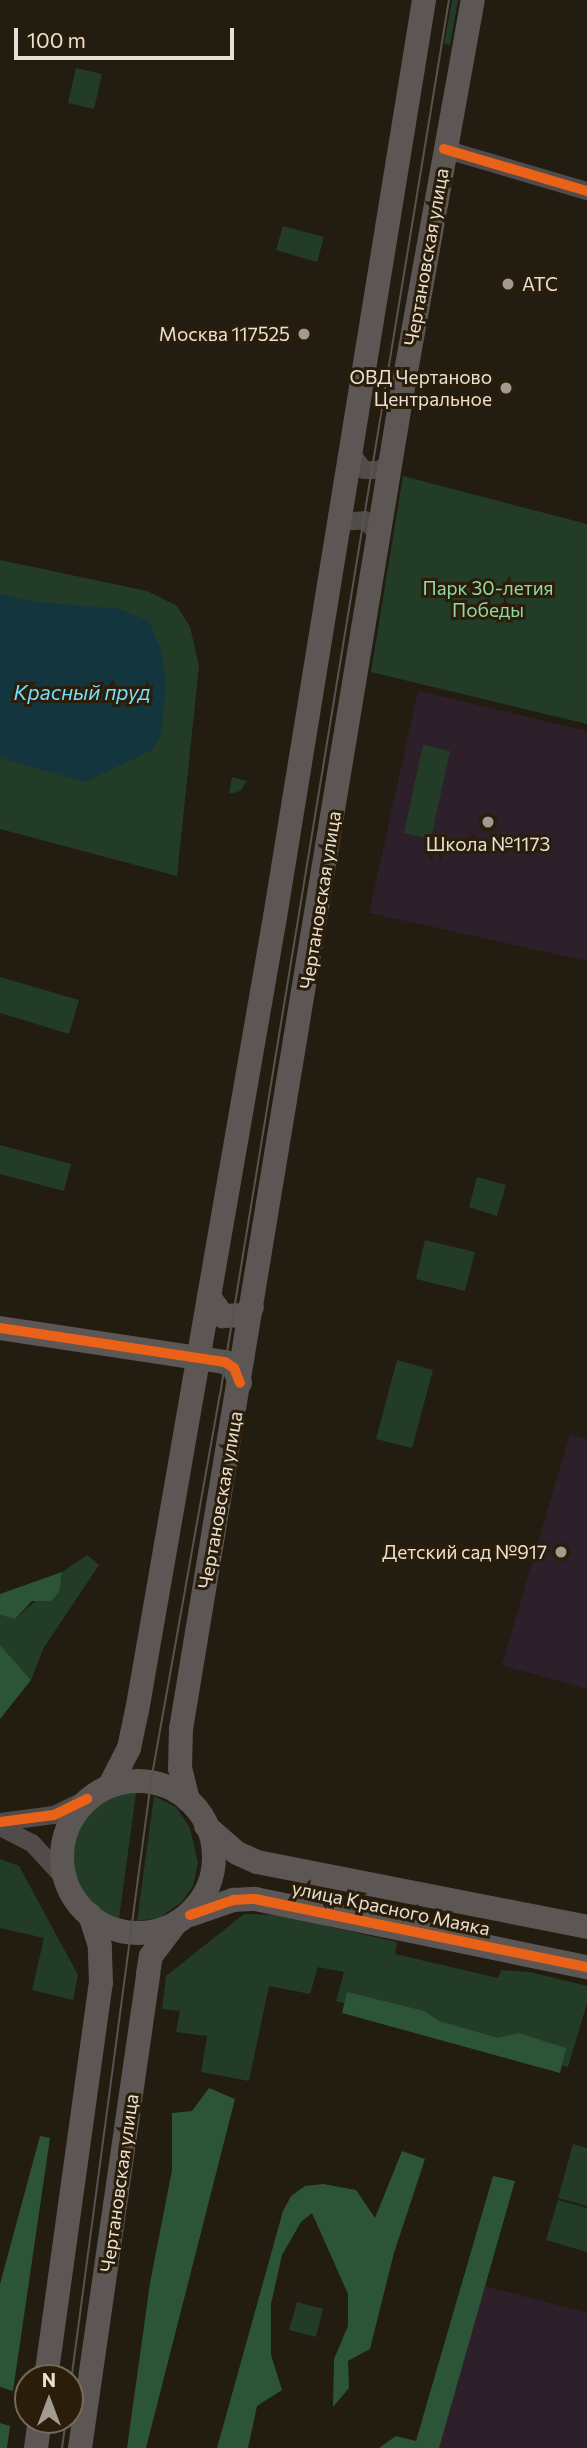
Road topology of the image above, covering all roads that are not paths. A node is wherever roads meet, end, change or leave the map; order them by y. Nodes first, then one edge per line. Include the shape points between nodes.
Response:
1 (424, 0) edge
2 (473, 0) edge
3 (444, 149) junction
4 (587, 191) edge
5 (351, 453) junction
6 (391, 461) junction
7 (339, 522) junction
8 (379, 535) junction
9 (209, 1297) junction
10 (252, 1307) junction
11 (0, 1328) edge
12 (198, 1358) junction
13 (240, 1383) junction
14 (110, 1786) junction
15 (87, 1799) junction
16 (188, 1800) junction
17 (0, 1824) edge
18 (206, 1826) junction
19 (65, 1879) junction
20 (90, 1915) junction
21 (182, 1921) junction
22 (587, 1927) edge
23 (587, 1967) edge
24 (48, 2364) edge
25 (80, 2448) edge

1 - 5 main road
2 - 3 main road, Чертановская улица
3 - 4 street
3 - 6 main road, Чертановская улица
5 - 6 street via 364,470 380,470
5 - 7 main road
6 - 8 main road, Чертановская улица
7 - 8 street via 365,520
7 - 9 main road
8 - 10 main road, Чертановская улица
9 - 10 main road via 223,1315 244,1315
9 - 12 main road
10 - 13 main road, Чертановская улица
11 - 12 main road
12 - 13 main road via 225,1362 234,1368
12 - 14 main road via 135,1722 129,1748
13 - 16 main road, Чертановская улица via 181,1729 180,1769
14 - 15 main road, Чертановская улица
14 - 16 main road, Чертановская улица via 151,1781
15 - 17 street via 54,1815
15 - 19 main road, Чертановская улица via 64,1836
16 - 18 main road, Чертановская улица
17 - 19 street via 32,1843
18 - 21 main road, Чертановская улица via 212,1844 210,1879
18 - 22 main road, улица Красного Маяка via 237,1853 257,1861
19 - 20 main road
20 - 21 main road via 130,1932 157,1932
20 - 24 main road via 100,1946 100,1983
21 - 23 main road, улица Красного Маяка via 233,1900 255,1899
21 - 25 main road, Чертановская улица via 151,1956

